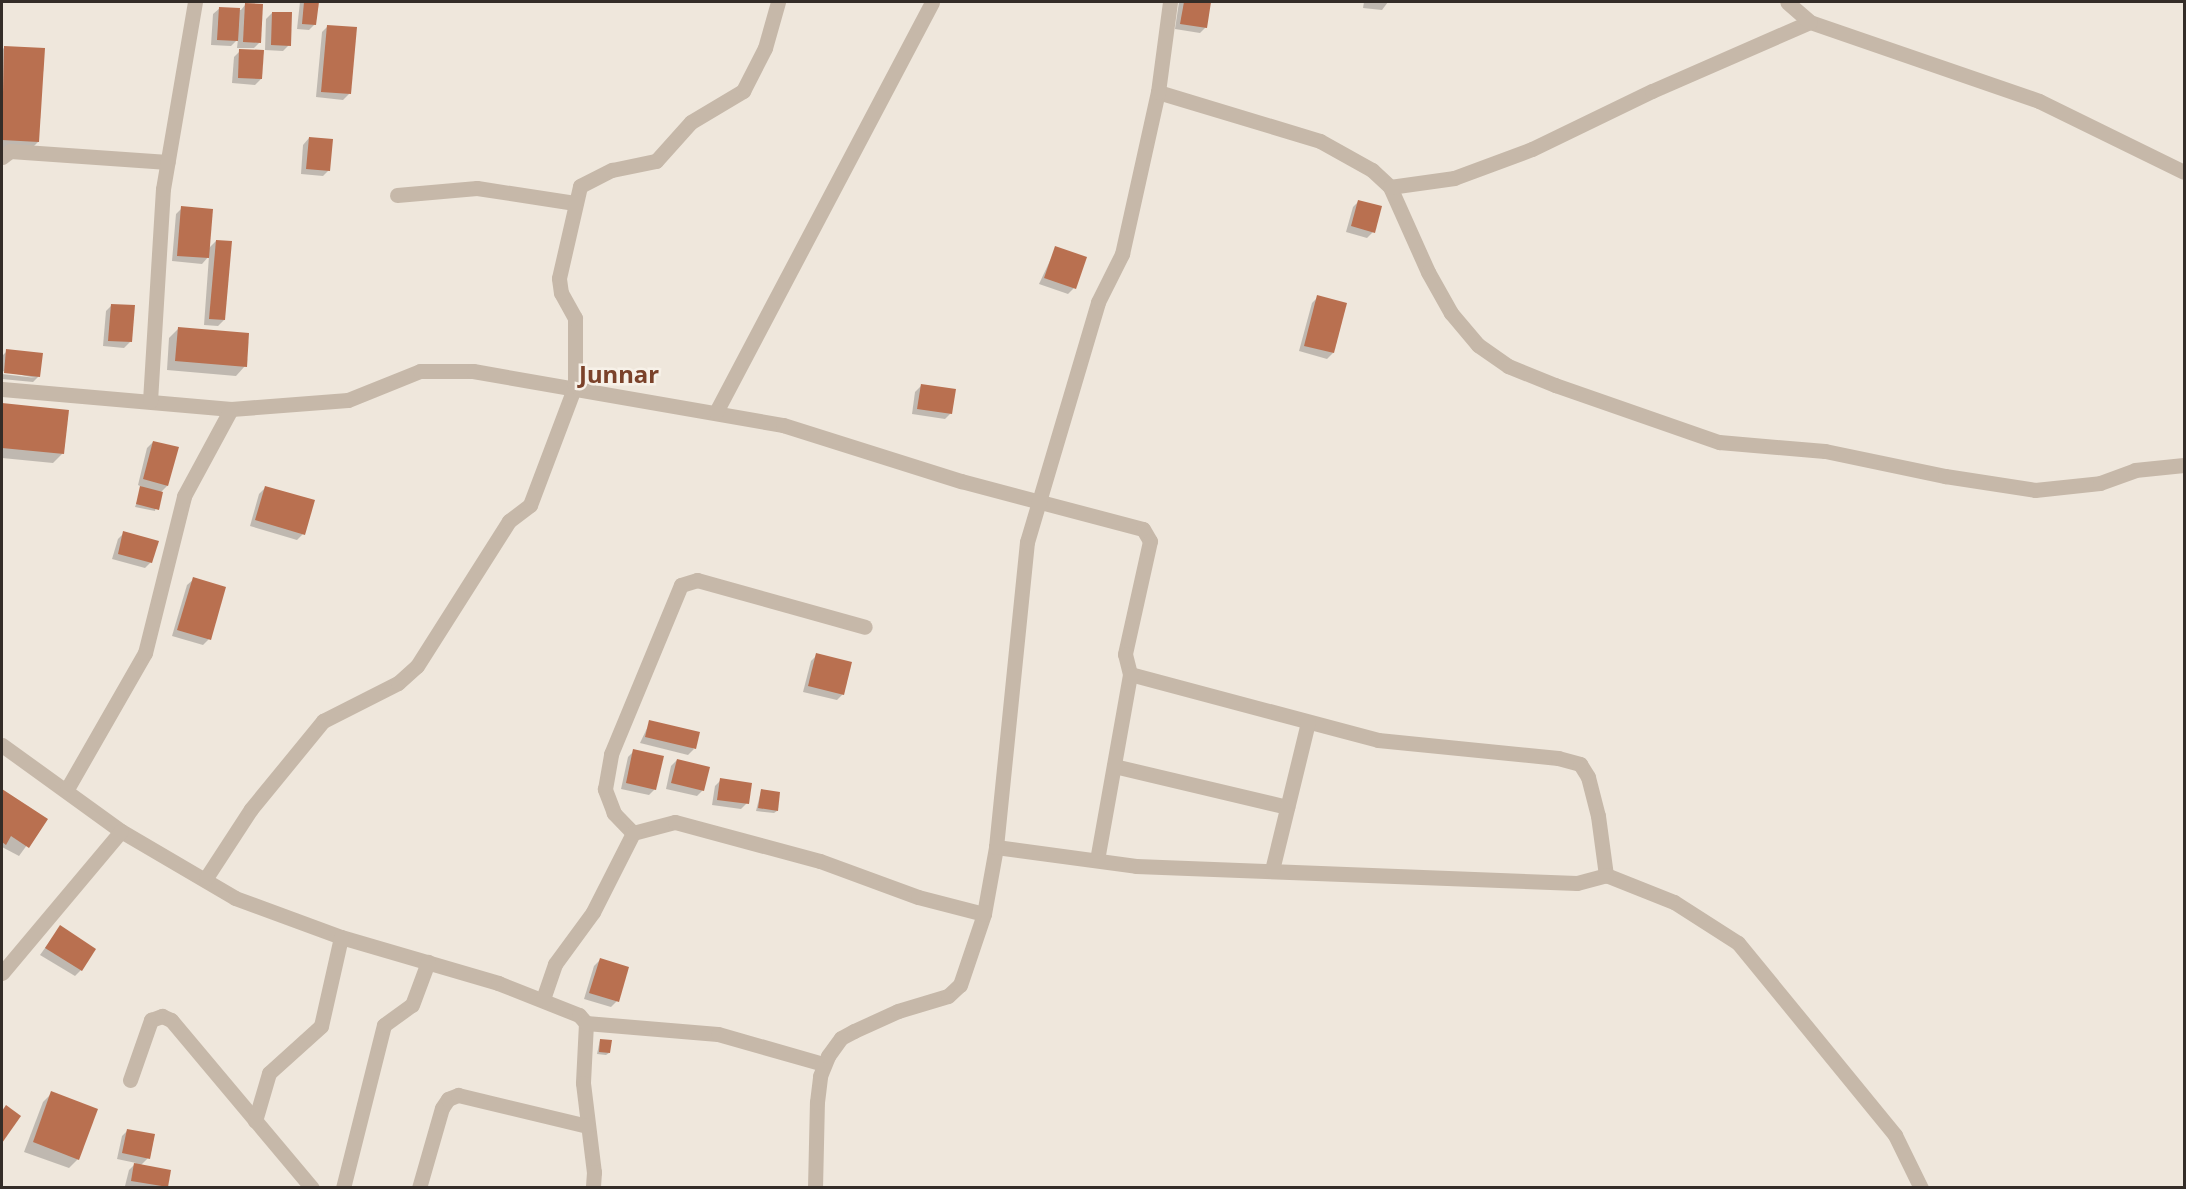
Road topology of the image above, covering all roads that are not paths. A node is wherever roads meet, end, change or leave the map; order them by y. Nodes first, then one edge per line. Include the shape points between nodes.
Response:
1 (195, 2) edge
2 (778, 2) edge
3 (932, 2) edge
4 (1170, 2) edge
5 (1787, 2) edge
6 (1810, 22) junction
7 (1158, 92) junction
8 (2, 157) edge
9 (168, 162) junction
10 (2184, 172) edge
11 (1390, 187) junction
12 (397, 195) dead end
13 (575, 203) junction
14 (575, 386) junction
15 (2, 389) edge
16 (150, 401) junction
17 (231, 409) junction
18 (716, 412) junction
19 (2184, 465) edge
20 (1040, 501) junction
21 (865, 627) dead end
22 (1130, 674) junction
23 (1308, 722) junction
24 (2, 745) edge
25 (1114, 766) junction
26 (67, 789) junction
27 (1287, 807) junction
28 (121, 831) junction
29 (633, 833) junction
30 (996, 847) junction
31 (1097, 860) junction
32 (1272, 870) junction
33 (1605, 875) junction
34 (206, 878) junction
35 (984, 914) junction
36 (341, 937) junction
37 (428, 962) junction
38 (2, 974) edge
39 (543, 999) junction
40 (586, 1023) junction
41 (824, 1064) junction
42 (130, 1080) dead end
43 (255, 1121) junction
44 (586, 1126) junction
45 (312, 1188) edge
46 (343, 1188) edge
47 (419, 1188) edge
48 (593, 1188) edge
49 (815, 1188) edge
50 (1921, 1188) edge

1 - 9 street
2 - 13 street via 761,57 743,91 691,122 656,161 591,178 580,186
3 - 18 street
4 - 7 street
5 - 6 street
6 - 10 street via 2038,101
6 - 11 street via 1532,149 1454,178
7 - 11 street via 1320,141 1372,170
7 - 20 street via 1122,254 1098,302
8 - 9 street via 10,151
9 - 16 street
11 - 19 street via 1451,314 1478,345 1508,366 1694,435 1719,442 1825,451 2035,490 2100,483 2135,470
12 - 13 street via 477,188
13 - 14 street via 559,278 561,293 575,318
14 - 17 street via 472,371 420,371 348,400
14 - 18 street
14 - 34 street via 536,495 509,521 417,666 398,683 323,721 251,809
15 - 16 street
16 - 17 street
17 - 26 street via 184,496 145,653
18 - 20 street via 783,425
20 - 22 street via 1143,529 1150,541 1125,654
20 - 30 street via 1027,542
21 - 29 street via 697,580 681,585 611,754 605,789 614,813
22 - 23 street
22 - 25 street
23 - 27 street
23 - 33 street via 1378,740 1558,758 1580,764 1588,777 1598,816
24 - 26 street
25 - 27 street
25 - 31 street
26 - 28 street
27 - 32 street
28 - 34 street
28 - 38 street
29 - 35 street via 675,822 820,861 918,897
29 - 39 street via 593,912 555,964
30 - 31 street
30 - 35 street
31 - 32 street via 1136,866
32 - 33 street via 1577,884
33 - 50 street via 1674,902 1738,942 1895,1135
34 - 36 street via 235,898
35 - 41 street via 960,985 948,996 898,1011 842,1038
36 - 37 street
36 - 43 street via 321,1026 269,1072
37 - 39 street
37 - 46 street via 412,1005 384,1025
39 - 40 street via 579,1015
40 - 41 street via 718,1034
40 - 44 street
41 - 49 street via 817,1102
42 - 43 street via 152,1020 162,1016 171,1020
43 - 45 street
44 - 47 street via 458,1095 448,1099 442,1108
44 - 48 street via 593,1155

